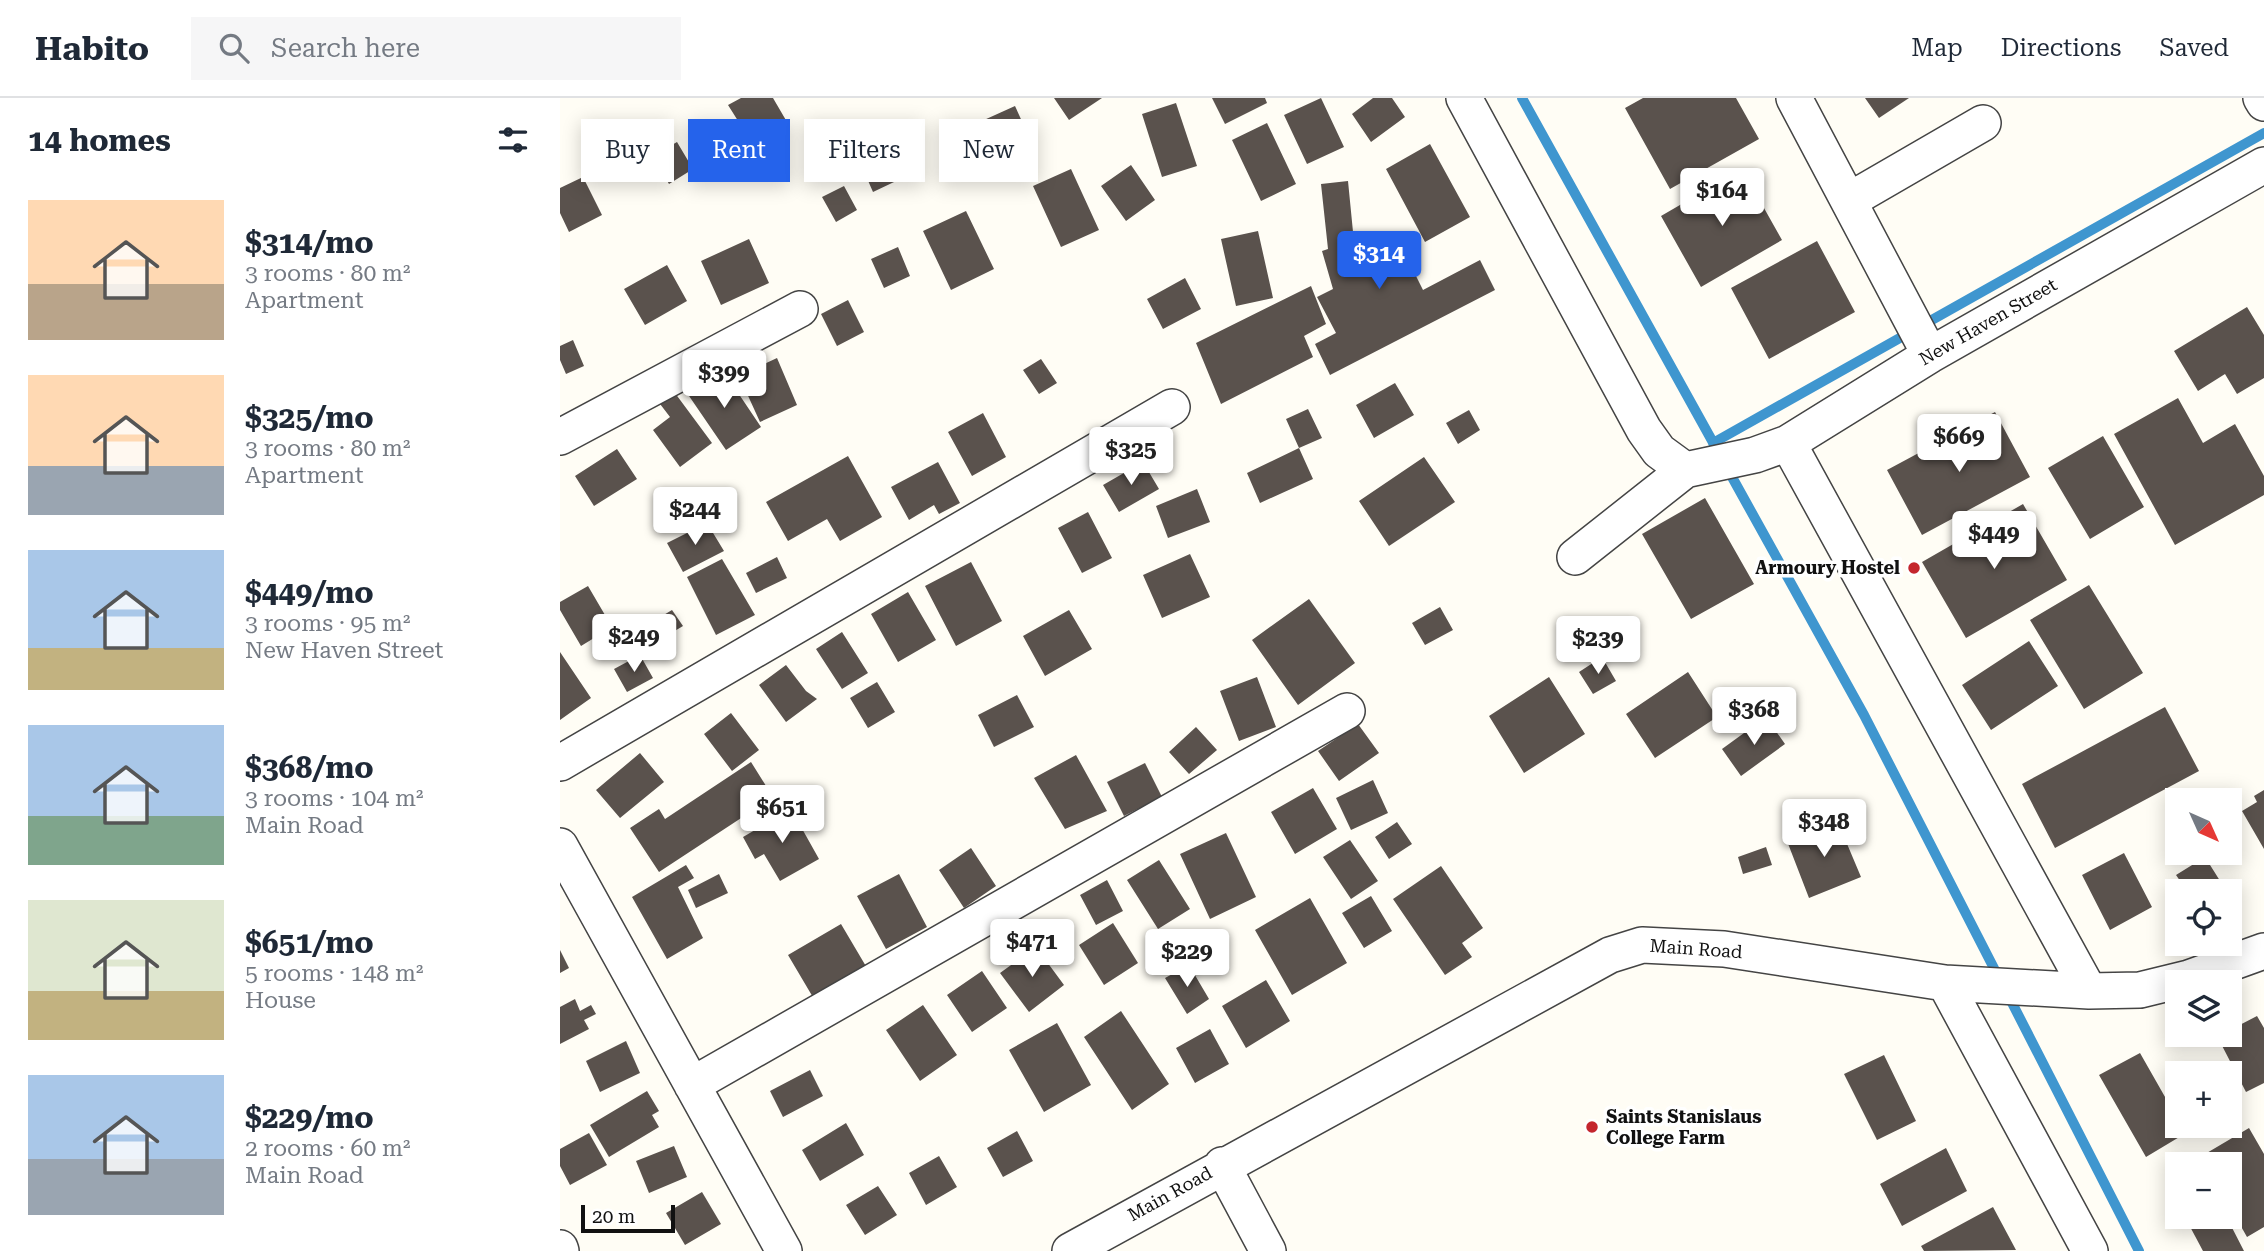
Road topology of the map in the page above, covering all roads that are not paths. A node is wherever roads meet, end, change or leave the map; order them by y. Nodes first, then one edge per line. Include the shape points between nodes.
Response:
1 (1464, 98) edge
2 (1794, 98) edge
3 (2261, 98) edge
4 (2264, 103) edge
5 (1983, 123) dead end
6 (2264, 165) edge
7 (1850, 200) junction
8 (800, 309) dead end
9 (1925, 346) junction
10 (1172, 407) dead end
11 (560, 437) edge
12 (1788, 443) junction
13 (1697, 469) junction
14 (1575, 557) dead end
15 (1347, 711) dead end
16 (560, 763) edge
17 (560, 846) edge
18 (2259, 964) edge
19 (1945, 984) junction
20 (2089, 991) junction
21 (692, 1085) junction
22 (1222, 1166) junction
23 (784, 1251) edge
24 (1070, 1251) edge
25 (1268, 1251) edge
26 (2090, 1251) edge

1 - 13 street via 1644,430 1659,451
2 - 7 street
3 - 4 street
5 - 7 street
6 - 9 street, New Haven Street
7 - 9 street
8 - 11 street
9 - 12 street, New Haven Street
10 - 16 street
12 - 13 street, New Haven Street
12 - 20 street
13 - 14 street
15 - 21 street
17 - 21 street
18 - 20 street, Main Road via 2140,990
19 - 20 street, Main Road
19 - 22 street, Main Road via 1724,949 1642,945 1610,955
19 - 26 street
21 - 23 street
22 - 24 street, Main Road
22 - 25 street

